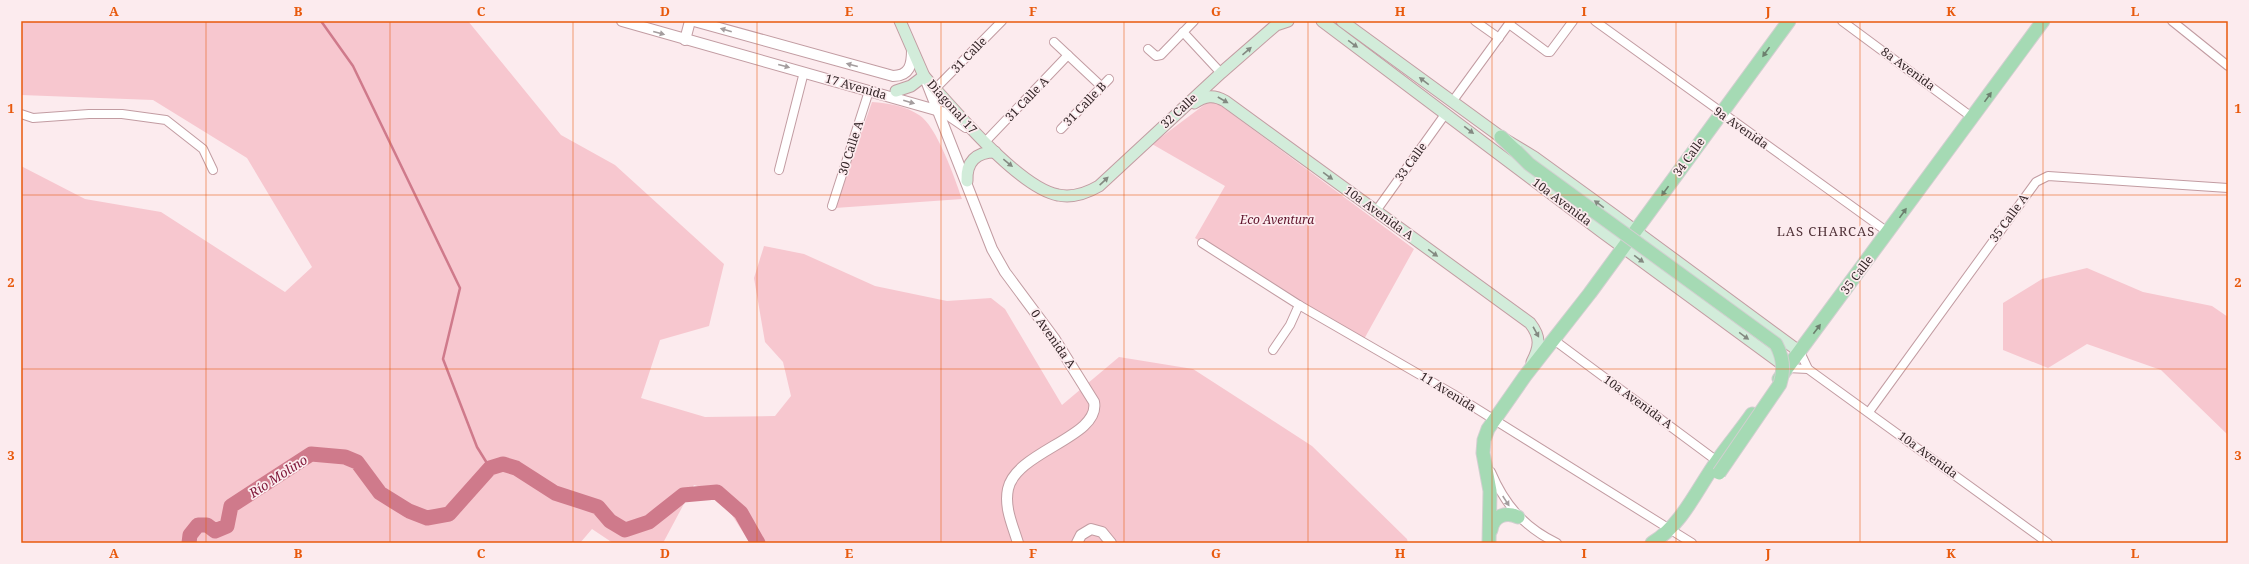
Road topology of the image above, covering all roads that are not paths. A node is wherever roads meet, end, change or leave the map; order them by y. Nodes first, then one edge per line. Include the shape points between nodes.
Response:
1 (622, 21) edge
2 (690, 21) edge
3 (694, 21) edge
4 (900, 21) edge
5 (1002, 21) edge
6 (1194, 21) edge
7 (1288, 21) edge
8 (1322, 21) edge
9 (1342, 21) edge
10 (1475, 21) edge
11 (1574, 21) edge
12 (1595, 21) edge
13 (1790, 21) edge
14 (1842, 21) edge
15 (2043, 21) edge
16 (2172, 21) edge
17 (1278, 23) edge
18 (1510, 23) edge
19 (1183, 32) junction
20 (1499, 38) junction
21 (685, 40) junction
22 (1054, 42) dead end
23 (1148, 49) dead end
24 (912, 50) junction
25 (1068, 55) junction
26 (2228, 66) edge
27 (804, 72) junction
28 (1221, 73) junction
29 (889, 75) junction
30 (924, 76) junction
31 (1110, 79) dead end
32 (1102, 87) junction
33 (935, 89) junction
34 (1415, 90) junction
35 (869, 91) junction
36 (896, 91) junction
37 (882, 95) junction
38 (1452, 102) junction
39 (936, 110) junction
40 (1446, 113) junction
41 (21, 114) edge
42 (1176, 114) junction
43 (1721, 114) junction
44 (1973, 118) junction
45 (1061, 129) dead end
46 (1500, 137) junction
47 (982, 140) junction
48 (995, 152) junction
49 (213, 170) dead end
50 (779, 170) dead end
51 (966, 181) junction
52 (2228, 188) edge
53 (1069, 196) joint
54 (832, 206) dead end
55 (1376, 211) junction
56 (1614, 215) junction
57 (1636, 231) junction
58 (1602, 232) junction
59 (1888, 233) junction
60 (1202, 243) dead end
61 (1623, 248) junction
62 (1590, 294) junction
63 (1299, 305) junction
64 (1558, 343) junction
65 (1273, 350) dead end
66 (1800, 352) junction
67 (1787, 368) junction
68 (1808, 369) junction
69 (1525, 376) junction
70 (1506, 402) junction
71 (1869, 412) junction
72 (1494, 420) junction
73 (1483, 453) junction
74 (1718, 467) junction
75 (1518, 517) junction
76 (1670, 530) junction
77 (1489, 538) edge
78 (1018, 543) edge
79 (1077, 543) edge
80 (1111, 543) edge
81 (1557, 543) edge
82 (1652, 543) edge
83 (1692, 543) edge
84 (2048, 543) edge

1 -> 21 street, 17 Avenida
2 - 21 street
29 -> 3 street, 17 Avenida
4 - 24 main road, Diagonal 17
5 - 33 street, 31 Calle
6 - 19 street
7 - 17 main road, 32 Calle
8 -> 34 main road, 10a Avenida
38 -> 9 main road, 10a Avenida
10 - 20 street
11 - 18 street via 1550,52
12 - 43 street, 9a Avenida
13 -> 43 main road, 34 Calle
14 - 44 street, 8a Avenida
44 -> 15 main road, 35 Calle
16 - 26 street
28 -> 17 main road, 32 Calle
18 - 20 street
19 - 23 street via 1161,55 1156,56
19 - 28 street
20 - 38 street
21 -> 27 street, 17 Avenida
22 - 25 street
24 - 29 street, 17 Avenida via 909,70 904,74
24 - 30 main road, Diagonal 17
25 - 32 street
25 - 47 street, 31 Calle A
27 - 35 street, 17 Avenida
27 - 50 street
28 - 42 main road, 32 Calle
29 - 36 street via 897,81
30 - 33 main road, Diagonal 17
30 - 36 main road via 911,86
30 - 39 street, Diagonal 17
31 - 32 street, 31 Calle B
32 - 45 street, 31 Calle B
33 - 47 main road, Diagonal 17
34 - 38 main road via 1446,104
34 - 40 main road, 10a Avenida
35 - 37 street, 17 Avenida
35 - 54 street, 30 Calle A
36 - 37 street
37 -> 39 street, 17 Avenida
38 - 46 main road, 10a Avenida
39 - 47 street, 17 Avenida via 947,114
39 - 51 street, 0 Avenida A
40 - 55 street, 33 Calle
40 -> 58 main road, 10a Avenida
41 - 49 street via 33,118 122,114 166,120 203,149
53 -> 42 main road, 32 Calle via 1099,186
42 -> 55 main road, 10a Avenida A via 1206,96 1219,97
43 -> 57 main road, 34 Calle
43 - 59 street, 9a Avenida
59 -> 44 main road, 35 Calle
56 -> 46 main road, 10a Avenida via 1534,157
46 - 74 main road, bridge via 1530,164 1776,344 1783,364 1780,384
47 - 48 main road, 17 Avenida
48 - 51 main road via 980,154 971,160
48 -> 53 main road, 17 Avenida via 1040,188 1059,196
51 - 78 street, 0 Avenida A via 998,261 1054,338 1092,397 1095,406 1093,416 1083,426 1027,463 1014,475 1008,488 1007,503
52 - 71 street, 35 Calle A via 2041,177
55 -> 69 main road, 10a Avenida A via 1530,323 1539,337 1539,346
56 - 57 main road, 10a Avenida
56 - 58 main road via 1619,224 1617,230 1613,233
57 - 61 main road, 34 Calle
57 - 66 main road, 10a Avenida
58 - 61 main road, 10a Avenida
66 -> 59 main road, 35 Calle
60 - 63 street, 11 Avenida
61 - 62 main road, 34 Calle
61 -> 67 main road, 10a Avenida
62 - 64 main road, 34 Calle
62 - 69 main road, 34 Calle
63 - 65 street via 1290,325
63 - 72 street, 11 Avenida
64 - 70 main road, 34 Calle via 1529,380
64 - 74 street, 10a Avenida A
66 - 67 main road, 35 Calle
66 - 68 street, 10a Avenida
67 - 68 street
67 - 74 main road, 35 Calle
68 - 71 street, 10a Avenida
69 - 70 main road, 34 Calle
70 - 72 main road, 34 Calle
71 - 84 street, 10a Avenida
72 - 73 main road, 34 Calle via 1484,440
72 - 76 street, 11 Avenida
73 -> 75 street via 1497,486
73 - 77 main road via 1490,491
74 - 76 main road
75 - 77 main road via 1506,514 1500,516 1495,520
75 - 81 street via 1532,529
76 - 82 main road
76 - 83 street, 11 Avenida
79 - 80 street via 1081,535 1091,529 1102,532

